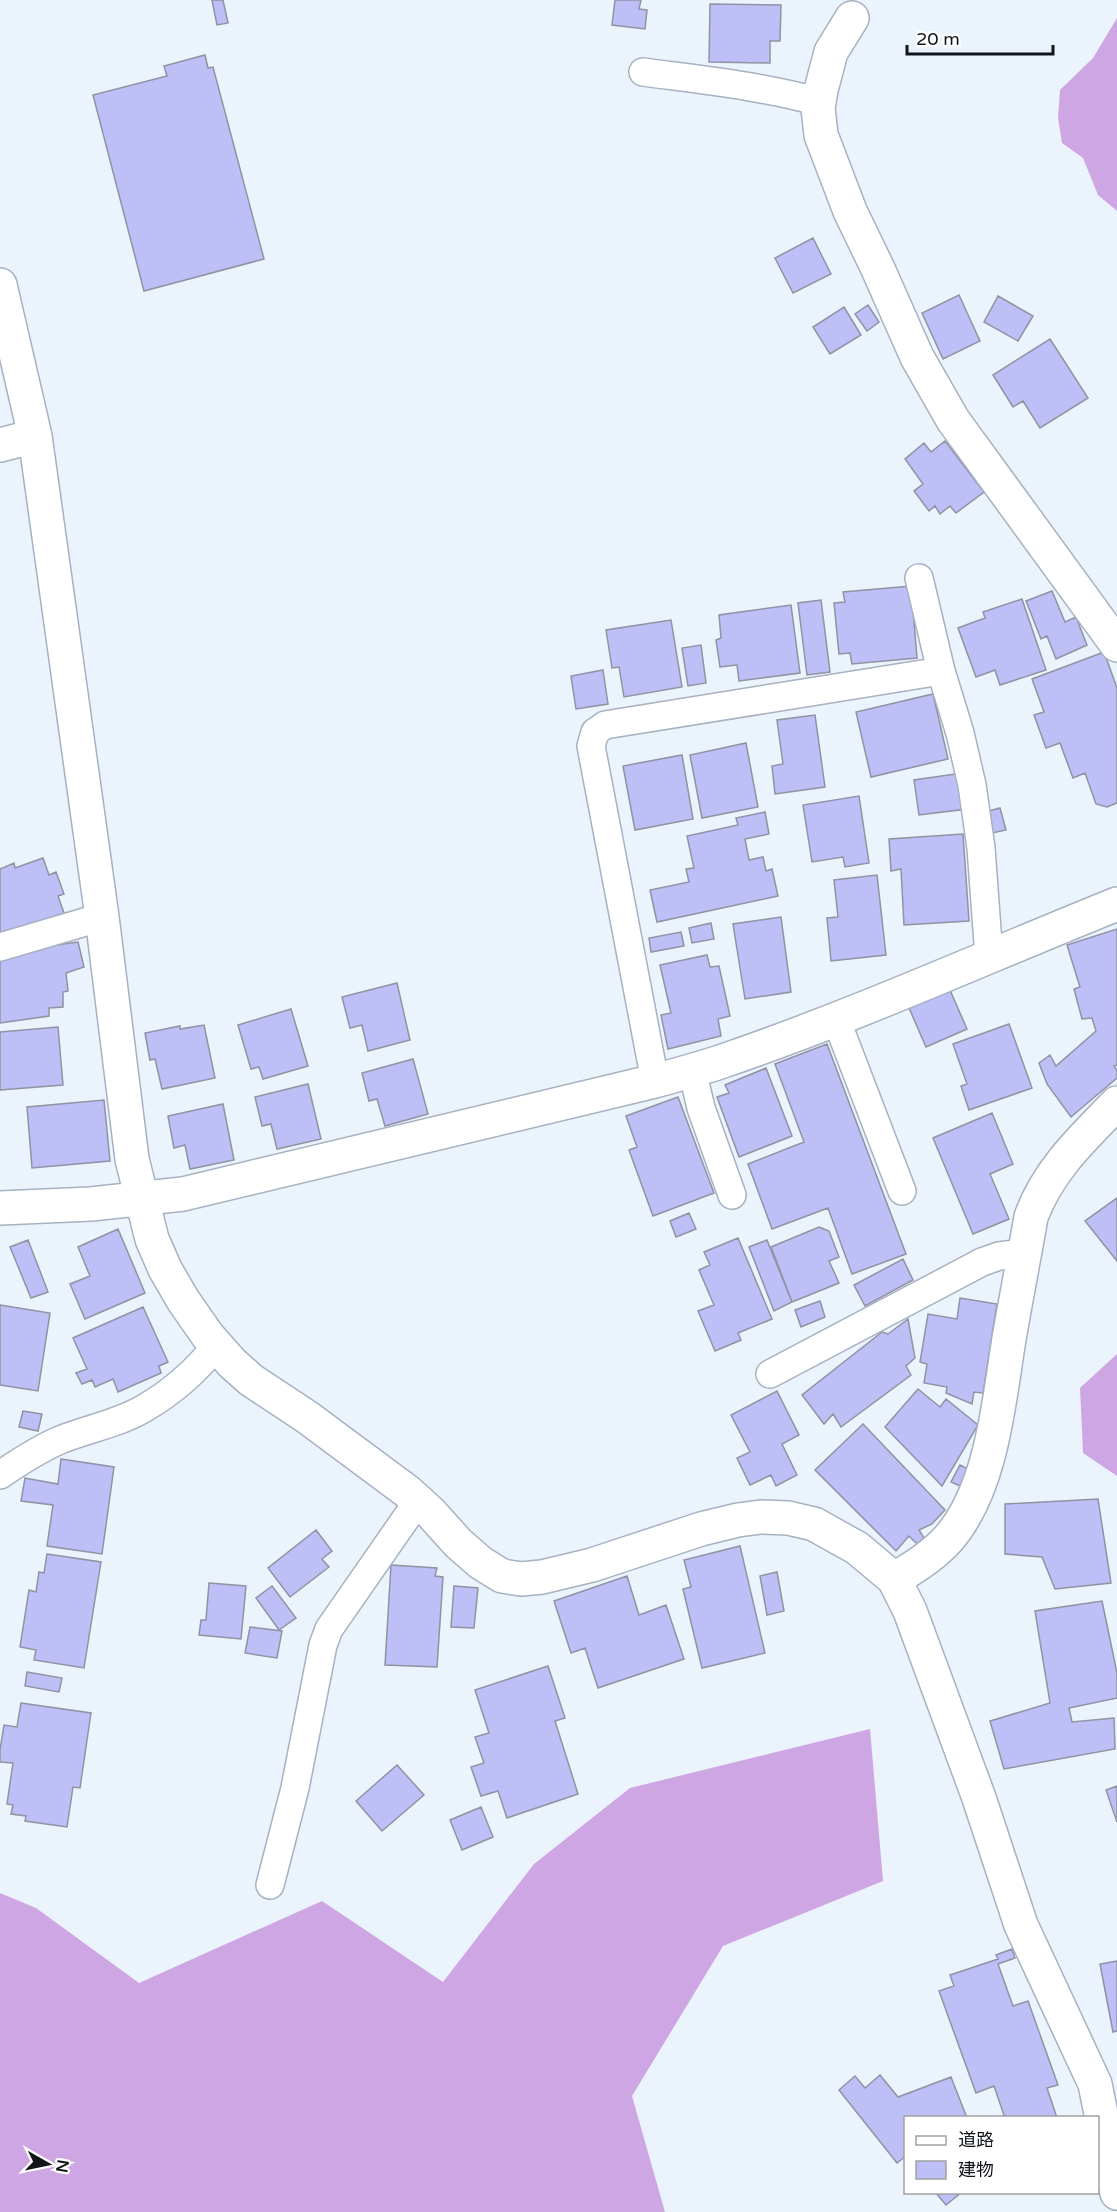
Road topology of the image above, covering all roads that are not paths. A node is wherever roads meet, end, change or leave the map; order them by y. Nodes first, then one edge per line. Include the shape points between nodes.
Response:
1 (852, 18) dead end
2 (643, 72) dead end
3 (819, 102) junction
4 (0, 285) edge
5 (34, 436) junction
6 (0, 445) edge
7 (919, 578) dead end
8 (1117, 645) edge
9 (941, 671) junction
10 (1117, 904) edge
11 (102, 917) junction
12 (0, 947) edge
13 (989, 957) junction
14 (836, 1019) junction
15 (692, 1070) junction
16 (655, 1081) junction
17 (1117, 1103) edge
18 (902, 1191) dead end
19 (732, 1195) dead end
20 (141, 1198) junction
21 (0, 1208) edge
22 (1024, 1253) junction
23 (216, 1346) junction
24 (770, 1374) dead end
25 (0, 1475) edge
26 (418, 1501) junction
27 (894, 1579) junction
28 (270, 1885) dead end
29 (1117, 2193) edge

1 - 3 street via 831,52
2 - 3 lane via 788,93
3 - 8 street via 821,135 831,165 916,357 953,420
4 - 5 street
5 - 6 street
5 - 11 street
7 - 9 lane
9 - 13 lane via 972,785
9 - 16 lane via 605,725 595,732 591,746
10 - 13 street
11 - 12 lane
11 - 20 street via 132,1159
13 - 14 street
14 - 15 street
14 - 18 lane
15 - 16 street
15 - 19 lane via 701,1108
16 - 20 street via 183,1194
17 - 22 street via 1077,1142 1050,1177 1031,1217
20 - 21 street
20 - 23 street via 165,1269
22 - 24 lane via 982,1263
22 - 27 street via 994,1431 979,1481 949,1538 923,1563
23 - 25 lane via 199,1367 142,1409 61,1440
23 - 26 street via 251,1380
26 - 27 street via 458,1543 502,1576 521,1579 552,1575 702,1529 761,1517 814,1524 857,1548
26 - 28 lane via 329,1629
27 - 29 street via 910,1611 979,1798 1021,1925 1095,2084

